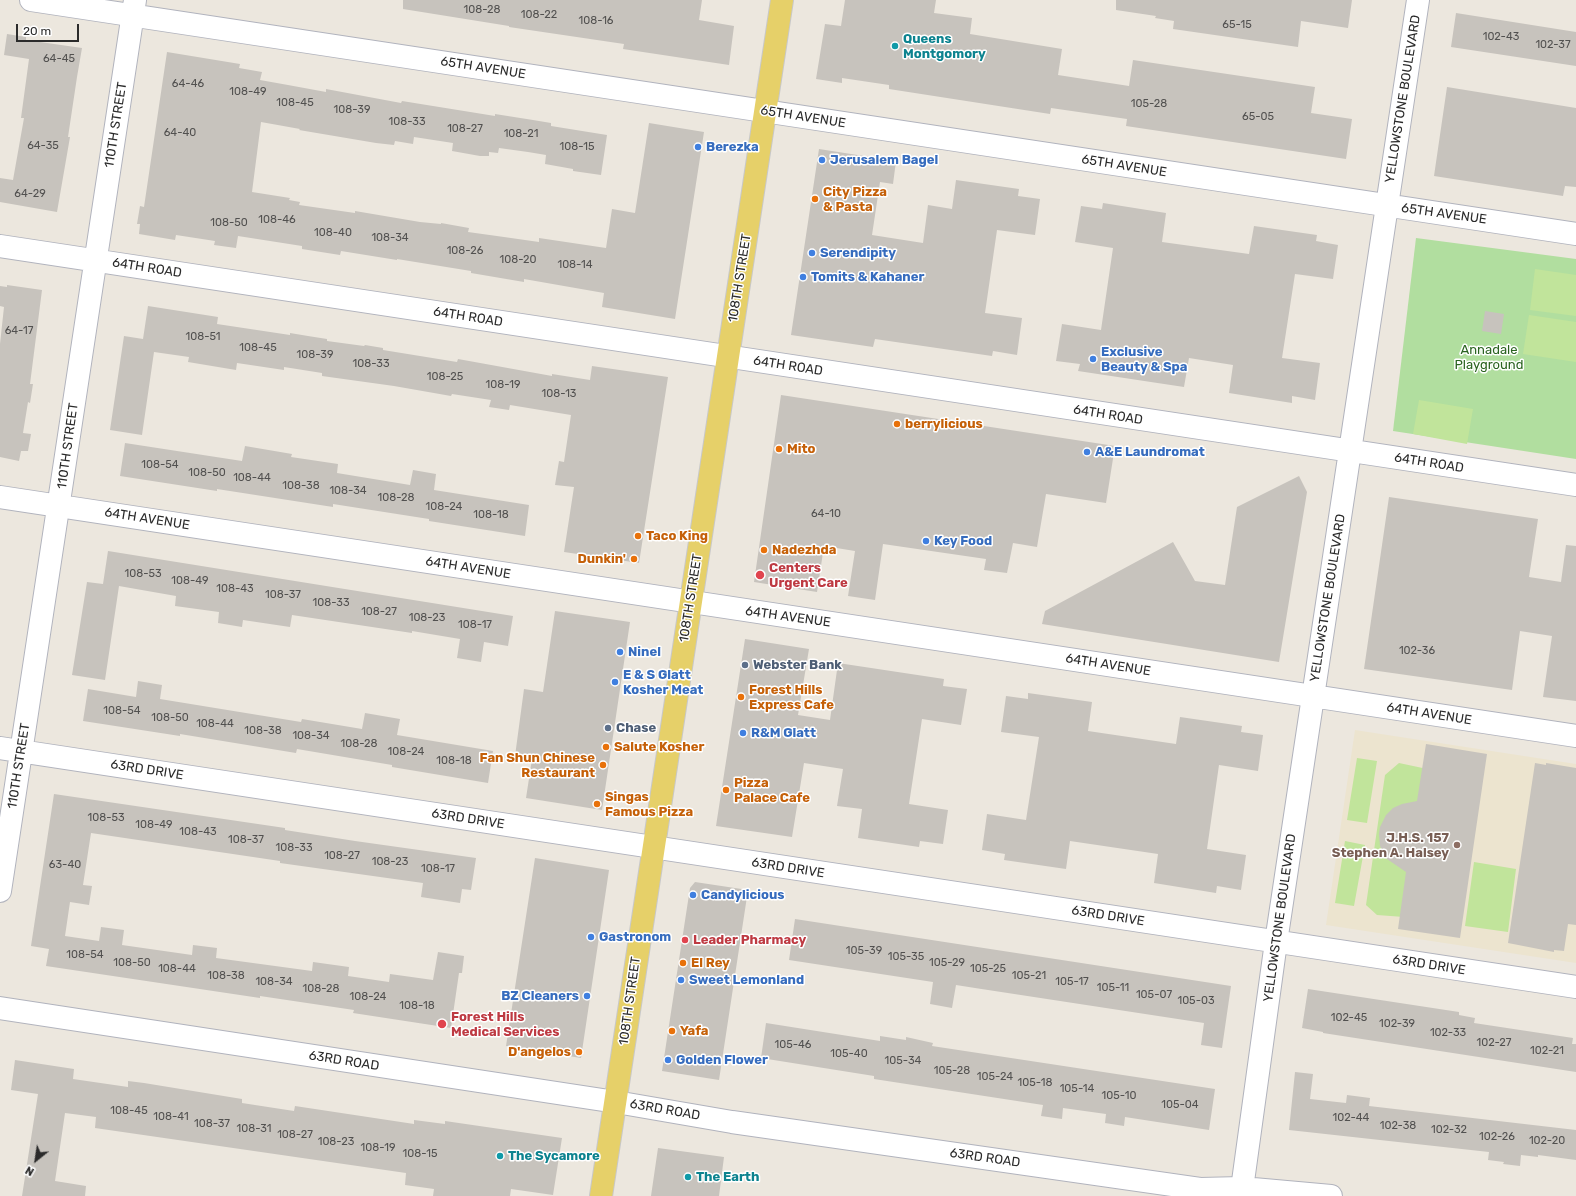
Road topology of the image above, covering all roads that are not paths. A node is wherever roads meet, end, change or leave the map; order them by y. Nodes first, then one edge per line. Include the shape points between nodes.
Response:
1 (31, 0) edge
2 (782, 0) edge
3 (1418, 0) edge
4 (134, 8) edge
5 (765, 111) junction
6 (1387, 206) junction
7 (1576, 234) edge
8 (0, 246) edge
9 (95, 260) junction
10 (728, 357) junction
11 (1350, 451) junction
12 (1576, 485) edge
13 (0, 497) edge
14 (59, 506) junction
15 (691, 602) junction
16 (1313, 696) junction
17 (1576, 736) edge
18 (0, 748) edge
19 (21, 751) junction
20 (653, 847) junction
21 (0, 891) edge
22 (1276, 942) junction
23 (1576, 987) edge
24 (0, 1008) edge
25 (616, 1102) junction
26 (1241, 1192) edge
27 (601, 1196) edge
28 (1331, 1196) edge

1 - 4 street, 65TH AVENUE
2 - 5 main road, 108TH STREET
3 - 6 street, YELLOWSTONE BOULEVARD
4 - 5 street, 65TH AVENUE
4 - 9 street, 110TH STREET
5 - 6 street, 65TH AVENUE
5 - 10 main road, 108TH STREET
6 - 7 street, 65TH AVENUE
6 - 11 street, YELLOWSTONE BOULEVARD
8 - 9 street, 64TH ROAD
9 - 10 street, 64TH ROAD
9 - 14 street, 110TH STREET
10 - 11 street, 64TH ROAD
10 - 15 main road, 108TH STREET
11 - 12 street, 64TH ROAD
11 - 16 street, YELLOWSTONE BOULEVARD
13 - 14 street, 64TH AVENUE
14 - 15 street, 64TH AVENUE
14 - 19 street, 110TH STREET
15 - 16 street, 64TH AVENUE
15 - 20 main road, 108TH STREET
16 - 17 street, 64TH AVENUE
16 - 22 street, YELLOWSTONE BOULEVARD
18 - 19 street, 63RD DRIVE
19 - 20 street, 63RD DRIVE
19 - 21 street, 110TH STREET
20 - 22 street, 63RD DRIVE
20 - 25 main road, 108TH STREET
22 - 23 street, 63RD DRIVE
22 - 26 street, YELLOWSTONE BOULEVARD
24 - 25 street, 63RD ROAD
25 - 26 street, 63RD ROAD via 732,1122 1200,1189
25 - 27 main road, 108TH STREET
26 - 28 street, 63RD ROAD

